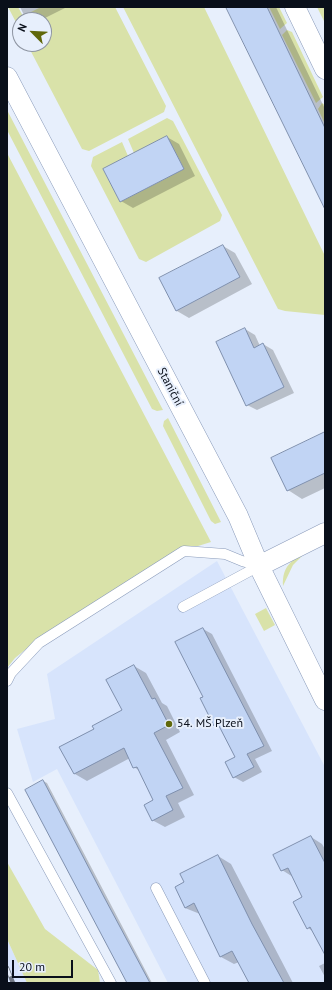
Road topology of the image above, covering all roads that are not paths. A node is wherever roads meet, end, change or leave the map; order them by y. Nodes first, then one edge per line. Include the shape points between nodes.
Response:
1 (295, 7) edge
2 (325, 69) edge
3 (7, 77) edge
4 (325, 533) edge
5 (259, 566) junction
6 (183, 607) dead end
7 (7, 681) edge
8 (325, 700) edge
9 (7, 792) edge
10 (156, 888) dead end
11 (111, 983) edge
12 (205, 983) edge

1 - 2 street
3 - 5 street, Staniční via 238,516
4 - 5 street
5 - 6 lane
5 - 7 lane via 225,554 184,551 39,643 11,673
5 - 8 street, Staniční
9 - 11 lane
10 - 12 lane

